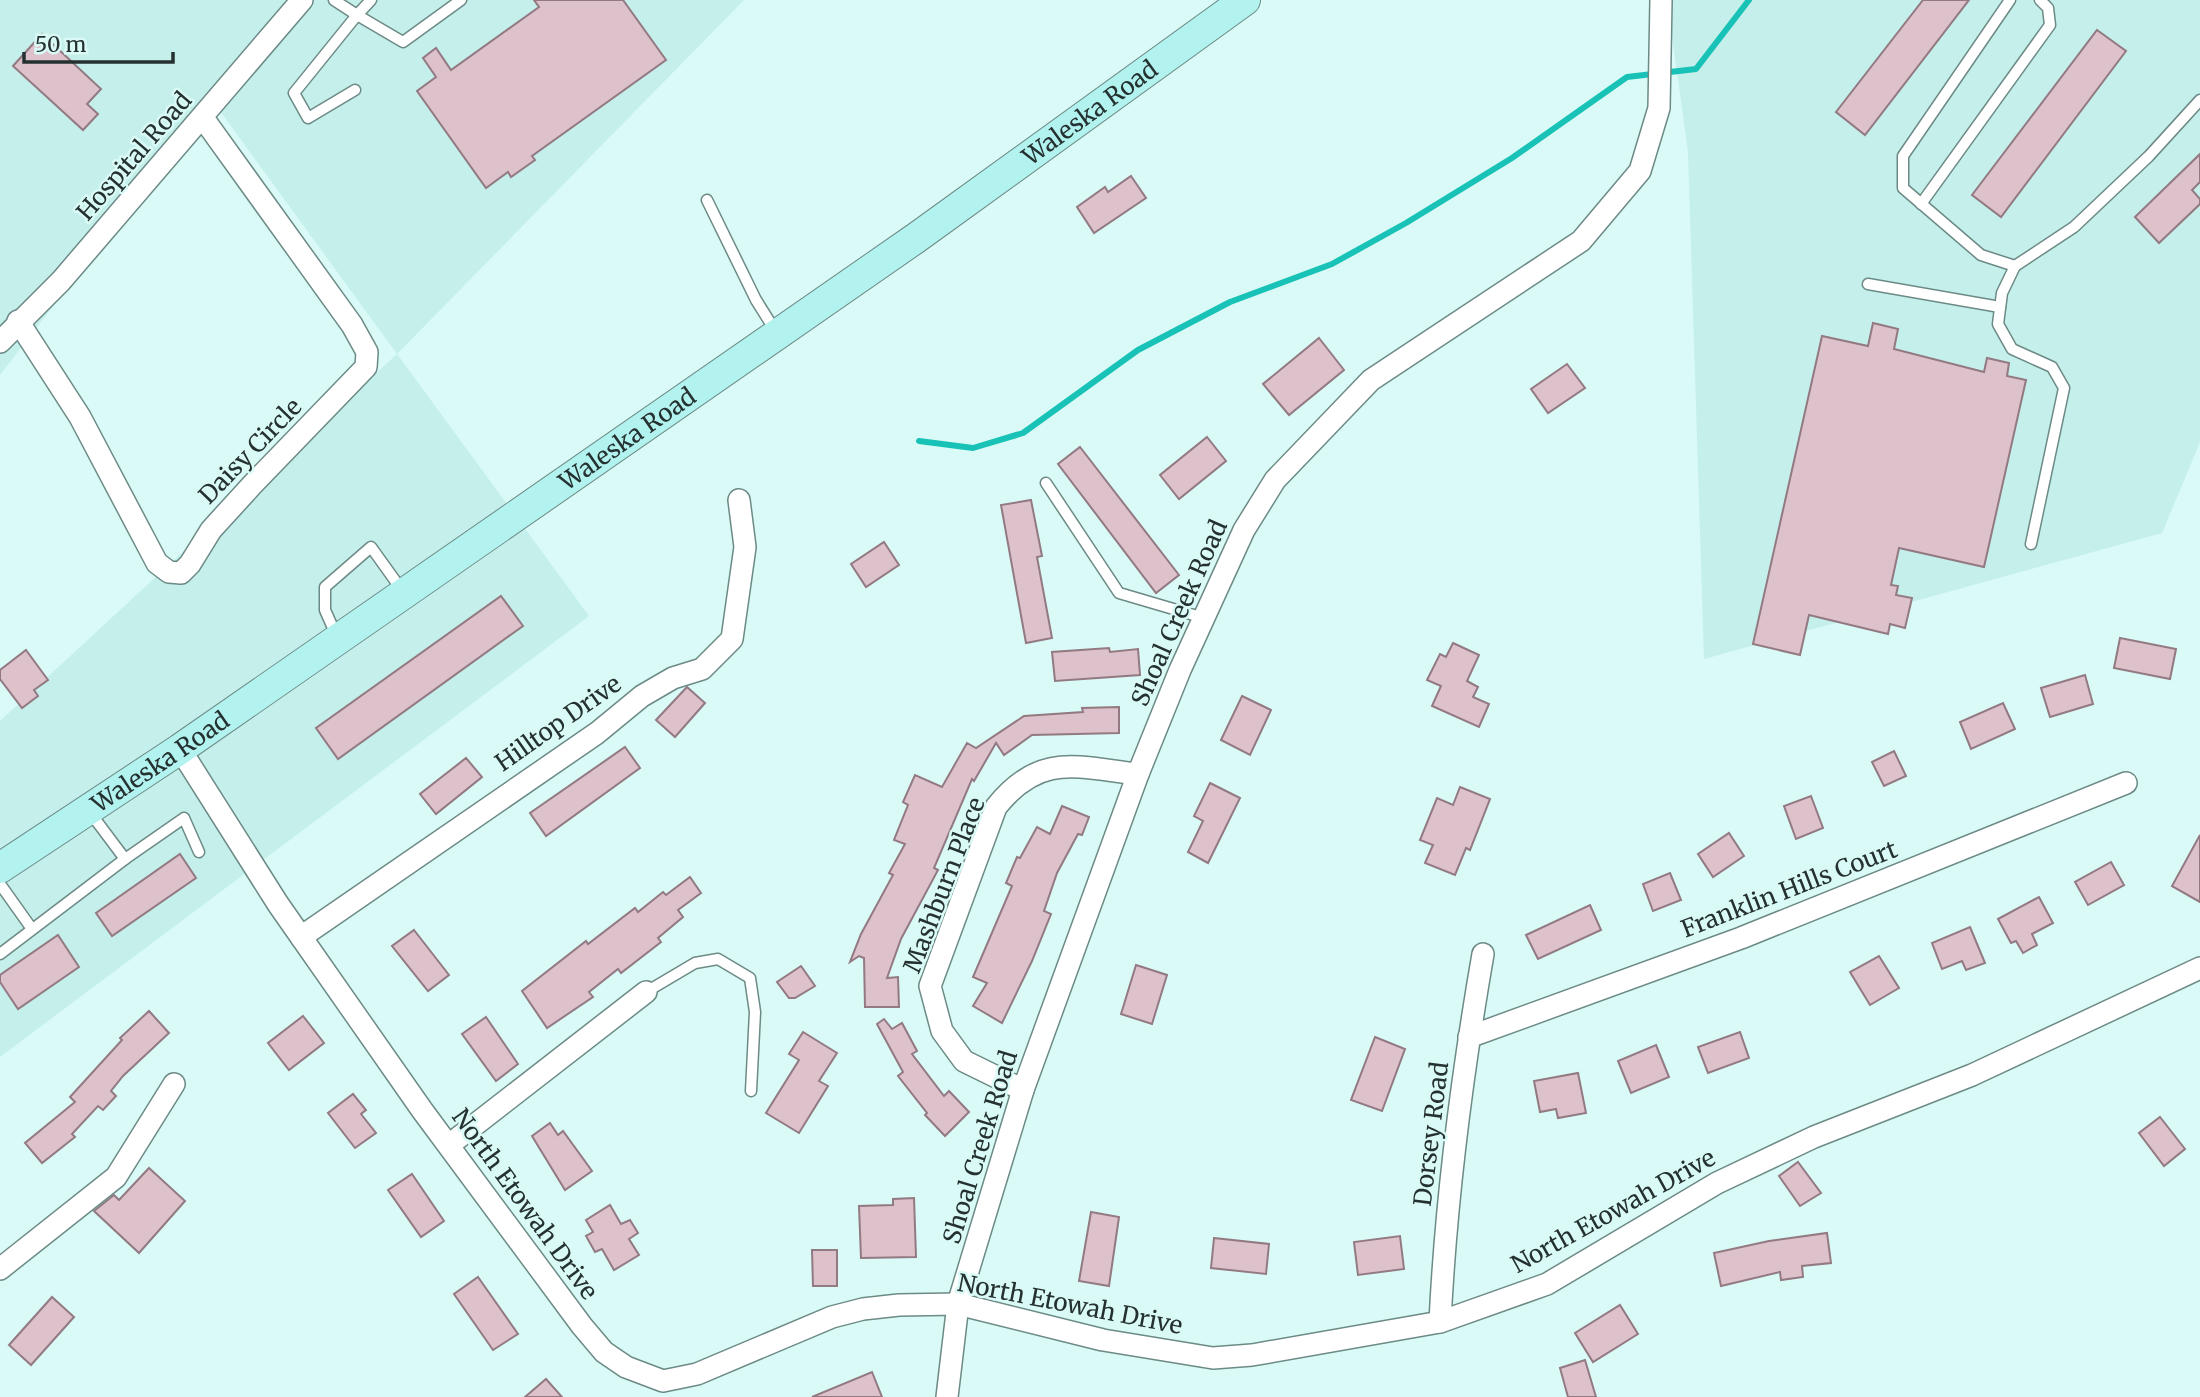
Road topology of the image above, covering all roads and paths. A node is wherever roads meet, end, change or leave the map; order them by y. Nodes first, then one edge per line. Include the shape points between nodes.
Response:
1 (302, 0) edge
2 (334, 0) edge
3 (371, 0) edge
4 (461, 0) edge
5 (1245, 0) edge
6 (1661, 0) edge
7 (2010, 0) edge
8 (2040, 0) edge
9 (356, 15) junction
10 (355, 90) dead end
11 (2200, 100) edge
12 (203, 118) junction
13 (707, 200) dead end
14 (1922, 204) junction
15 (2015, 266) junction
16 (1868, 284) dead end
17 (2000, 307) junction
18 (18, 321) junction
19 (778, 334) junction
20 (0, 342) edge
21 (1046, 483) dead end
22 (739, 500) dead end
23 (2031, 544) dead end
24 (404, 594) junction
25 (1204, 618) junction
26 (338, 640) junction
27 (180, 749) junction
28 (1138, 774) junction
29 (2126, 783) dead end
30 (87, 809) junction
31 (199, 852) dead end
32 (125, 859) junction
33 (0, 868) edge
34 (0, 884) edge
35 (32, 929) junction
36 (301, 937) junction
37 (0, 954) edge
38 (1483, 954) dead end
39 (2200, 968) edge
40 (646, 992) joint
41 (1469, 1037) junction
42 (174, 1084) dead end
43 (1023, 1090) junction
44 (751, 1091) dead end
45 (449, 1145) junction
46 (0, 1269) edge
47 (958, 1304) junction
48 (1440, 1322) junction
49 (947, 1397) edge

1 - 12 street, Hospital Road
2 - 9 lane
3 - 9 lane
4 - 9 lane via 403,42
5 - 19 main road, Waleska Road
6 - 25 street, Shoal Creek Road via 1659,108 1640,171 1581,241 1371,380 1275,480 1244,530
7 - 14 lane via 1903,156 1903,188
8 - 14 lane via 2048,8 2050,25
9 - 10 lane via 294,93 308,118
11 - 15 lane via 2149,156 2074,226
12 - 18 street, Hospital Road via 61,281
12 - 18 street, Daisy Circle via 352,325 366,352 366,367 211,530 181,573 169,572 157,563 80,416
13 - 19 lane via 756,300
14 - 15 lane via 1981,255
15 - 17 lane
16 - 17 lane
17 - 23 lane via 1998,324 2012,349 2052,367 2064,388
18 - 20 street, Hospital Road
19 - 24 main road, Waleska Road
21 - 25 lane via 1119,593
22 - 36 street, Hilltop Drive via 745,547 732,639 702,669 673,678 642,696 597,733
24 - 26 main road, Waleska Road
24 - 26 lane via 371,547 326,587 325,610
25 - 28 street, Shoal Creek Road
26 - 27 main road, Waleska Road
27 - 30 main road, Waleska Road
27 - 36 street, North Etowah Drive
28 - 43 street, Shoal Creek Road
28 - 43 street, Mashburn Place via 1063,765 1014,785 996,807 930,986 942,1031 964,1061
29 - 41 street, Franklin Hills Court via 1741,938
30 - 32 lane
30 - 33 main road, Waleska Road
31 - 32 lane via 184,818
32 - 35 lane
34 - 35 lane
35 - 37 lane
36 - 45 street, North Etowah Drive
38 - 41 street, Dorsey Road
39 - 48 street, North Etowah Drive via 1972,1075 1814,1137 1717,1183 1547,1284
40 - 44 lane via 695,963 718,960 750,978 755,1012
40 - 45 street
41 - 48 street, Dorsey Road via 1443,1253
42 - 46 street via 116,1177
43 - 47 street, Shoal Creek Road
45 - 47 street, North Etowah Drive via 604,1352 645,1376 679,1380 832,1317 863,1309
47 - 48 street, North Etowah Drive via 1103,1340 1213,1358
47 - 49 street, Shoal Creek Road

